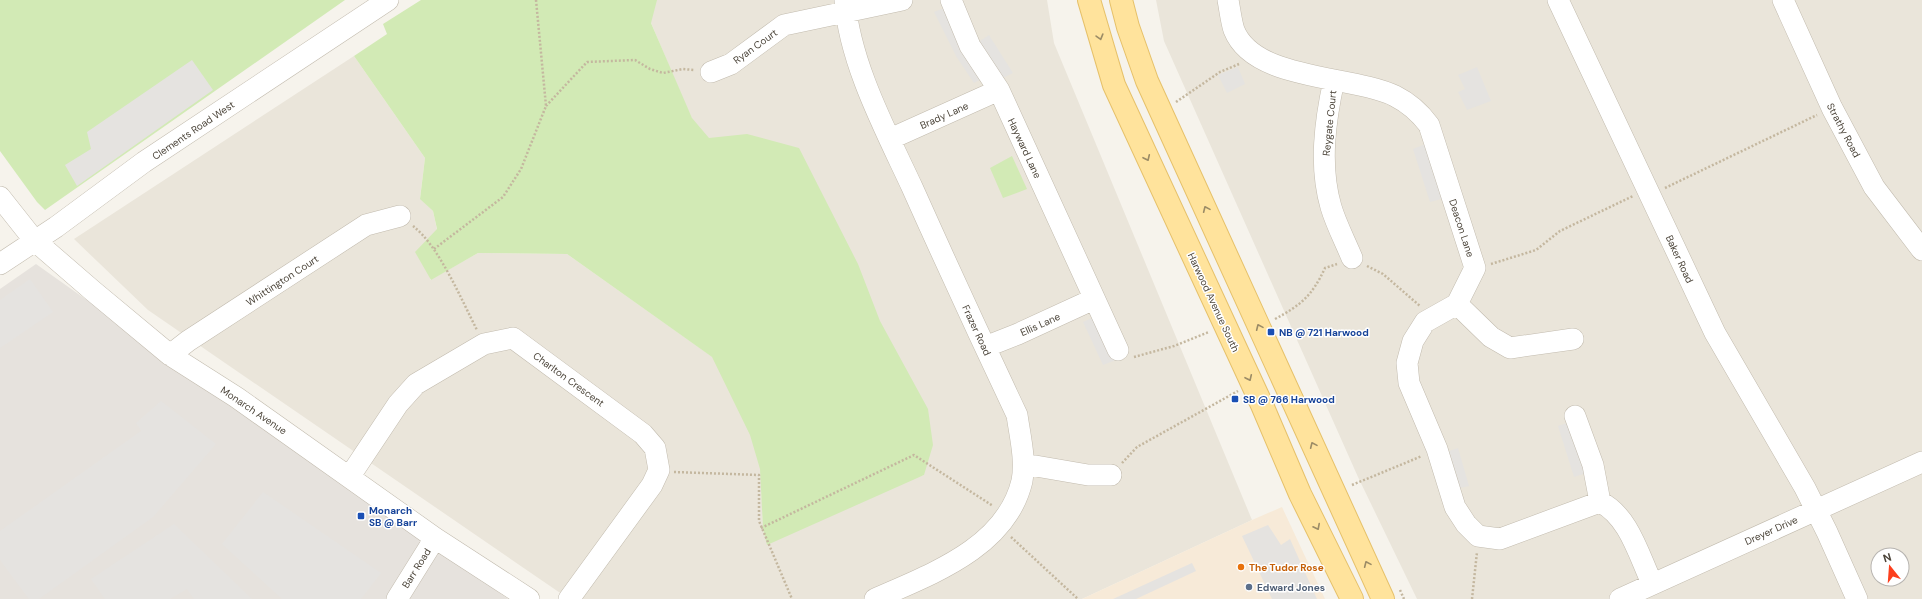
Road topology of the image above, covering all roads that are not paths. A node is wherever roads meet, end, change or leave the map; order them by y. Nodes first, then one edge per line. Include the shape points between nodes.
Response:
1 (388, 0) edge
2 (902, 0) edge
3 (951, 0) edge
4 (1089, 0) edge
5 (1121, 0) edge
6 (1228, 0) edge
7 (1558, 0) edge
8 (1783, 0) edge
9 (845, 6) edge
10 (711, 72) road end
11 (1334, 80) junction
12 (999, 90) junction
13 (890, 139) junction
14 (0, 197) edge
15 (400, 216) road end
16 (34, 240) junction
17 (1922, 250) edge
18 (1352, 258) road end
19 (0, 264) edge
20 (1094, 299) junction
21 (1457, 304) junction
22 (1573, 339) dead end
23 (985, 347) junction
24 (1118, 350) road end
25 (170, 355) junction
26 (1575, 416) dead end
27 (1922, 462) edge
28 (1024, 464) junction
29 (1112, 475) road end
30 (350, 476) junction
31 (1600, 502) junction
32 (1815, 510) junction
33 (435, 538) junction
34 (1646, 591) edge
35 (397, 599) edge
36 (529, 599) edge
37 (569, 599) edge
38 (875, 599) edge
39 (1352, 599) edge
40 (1383, 599) edge
41 (1620, 599) edge
42 (1857, 599) edge

1 - 16 street, Clements Road West via 144,162 56,227
2 - 9 street, Ryan Court
3 - 12 street, Hayward Lane via 970,46
4 -> 39 main road, Harwood Avenue South via 1114,85 1300,494
40 -> 5 main road via 1147,81
6 - 11 street, Deacon Lane via 1234,30 1242,42 1268,63
7 - 32 street, Baker Road via 1715,333 1805,488
8 - 17 street, Strathy Road via 1832,108 1874,187
9 - 10 street, Ryan Court via 784,26 731,64
9 - 13 street, Frazer Road via 855,51
11 - 18 street, Reygate Court via 1324,146 1325,177 1331,208
11 - 21 street, Deacon Lane via 1395,96 1419,112 1429,125 1475,268
12 - 13 street, Brady Lane
12 - 20 street, Hayward Lane
13 - 23 street, Frazer Road
14 - 16 street, Monarch Avenue
15 - 25 street, Whittington Court via 366,225
16 - 19 street, Clements Road West
16 - 25 street, Monarch Avenue
20 - 23 street, Ellis Lane
20 - 24 street, Hayward Lane
21 - 22 street via 1491,337 1510,348
21 - 31 street via 1425,322 1413,341 1407,363 1409,383 1437,449 1455,507 1466,524 1478,536 1500,539
23 - 28 street, Frazer Road via 1017,414
25 - 30 street, Monarch Avenue
26 - 31 street via 1593,465
27 - 32 street, Dreyer Drive
28 - 29 street via 1088,475
28 - 38 street, Frazer Road via 1022,481 1003,520 968,554
30 - 33 street, Monarch Avenue
30 - 37 street, Charlton Crescent via 398,404 416,384 484,344 513,338 643,434 655,448 660,470 652,485
31 - 34 street via 1610,506 1628,530
32 - 34 street, Dreyer Drive
32 - 42 street, Baker Road
33 - 35 street, Barr Road
33 - 36 street, Monarch Avenue
34 - 41 street, Dreyer Drive

